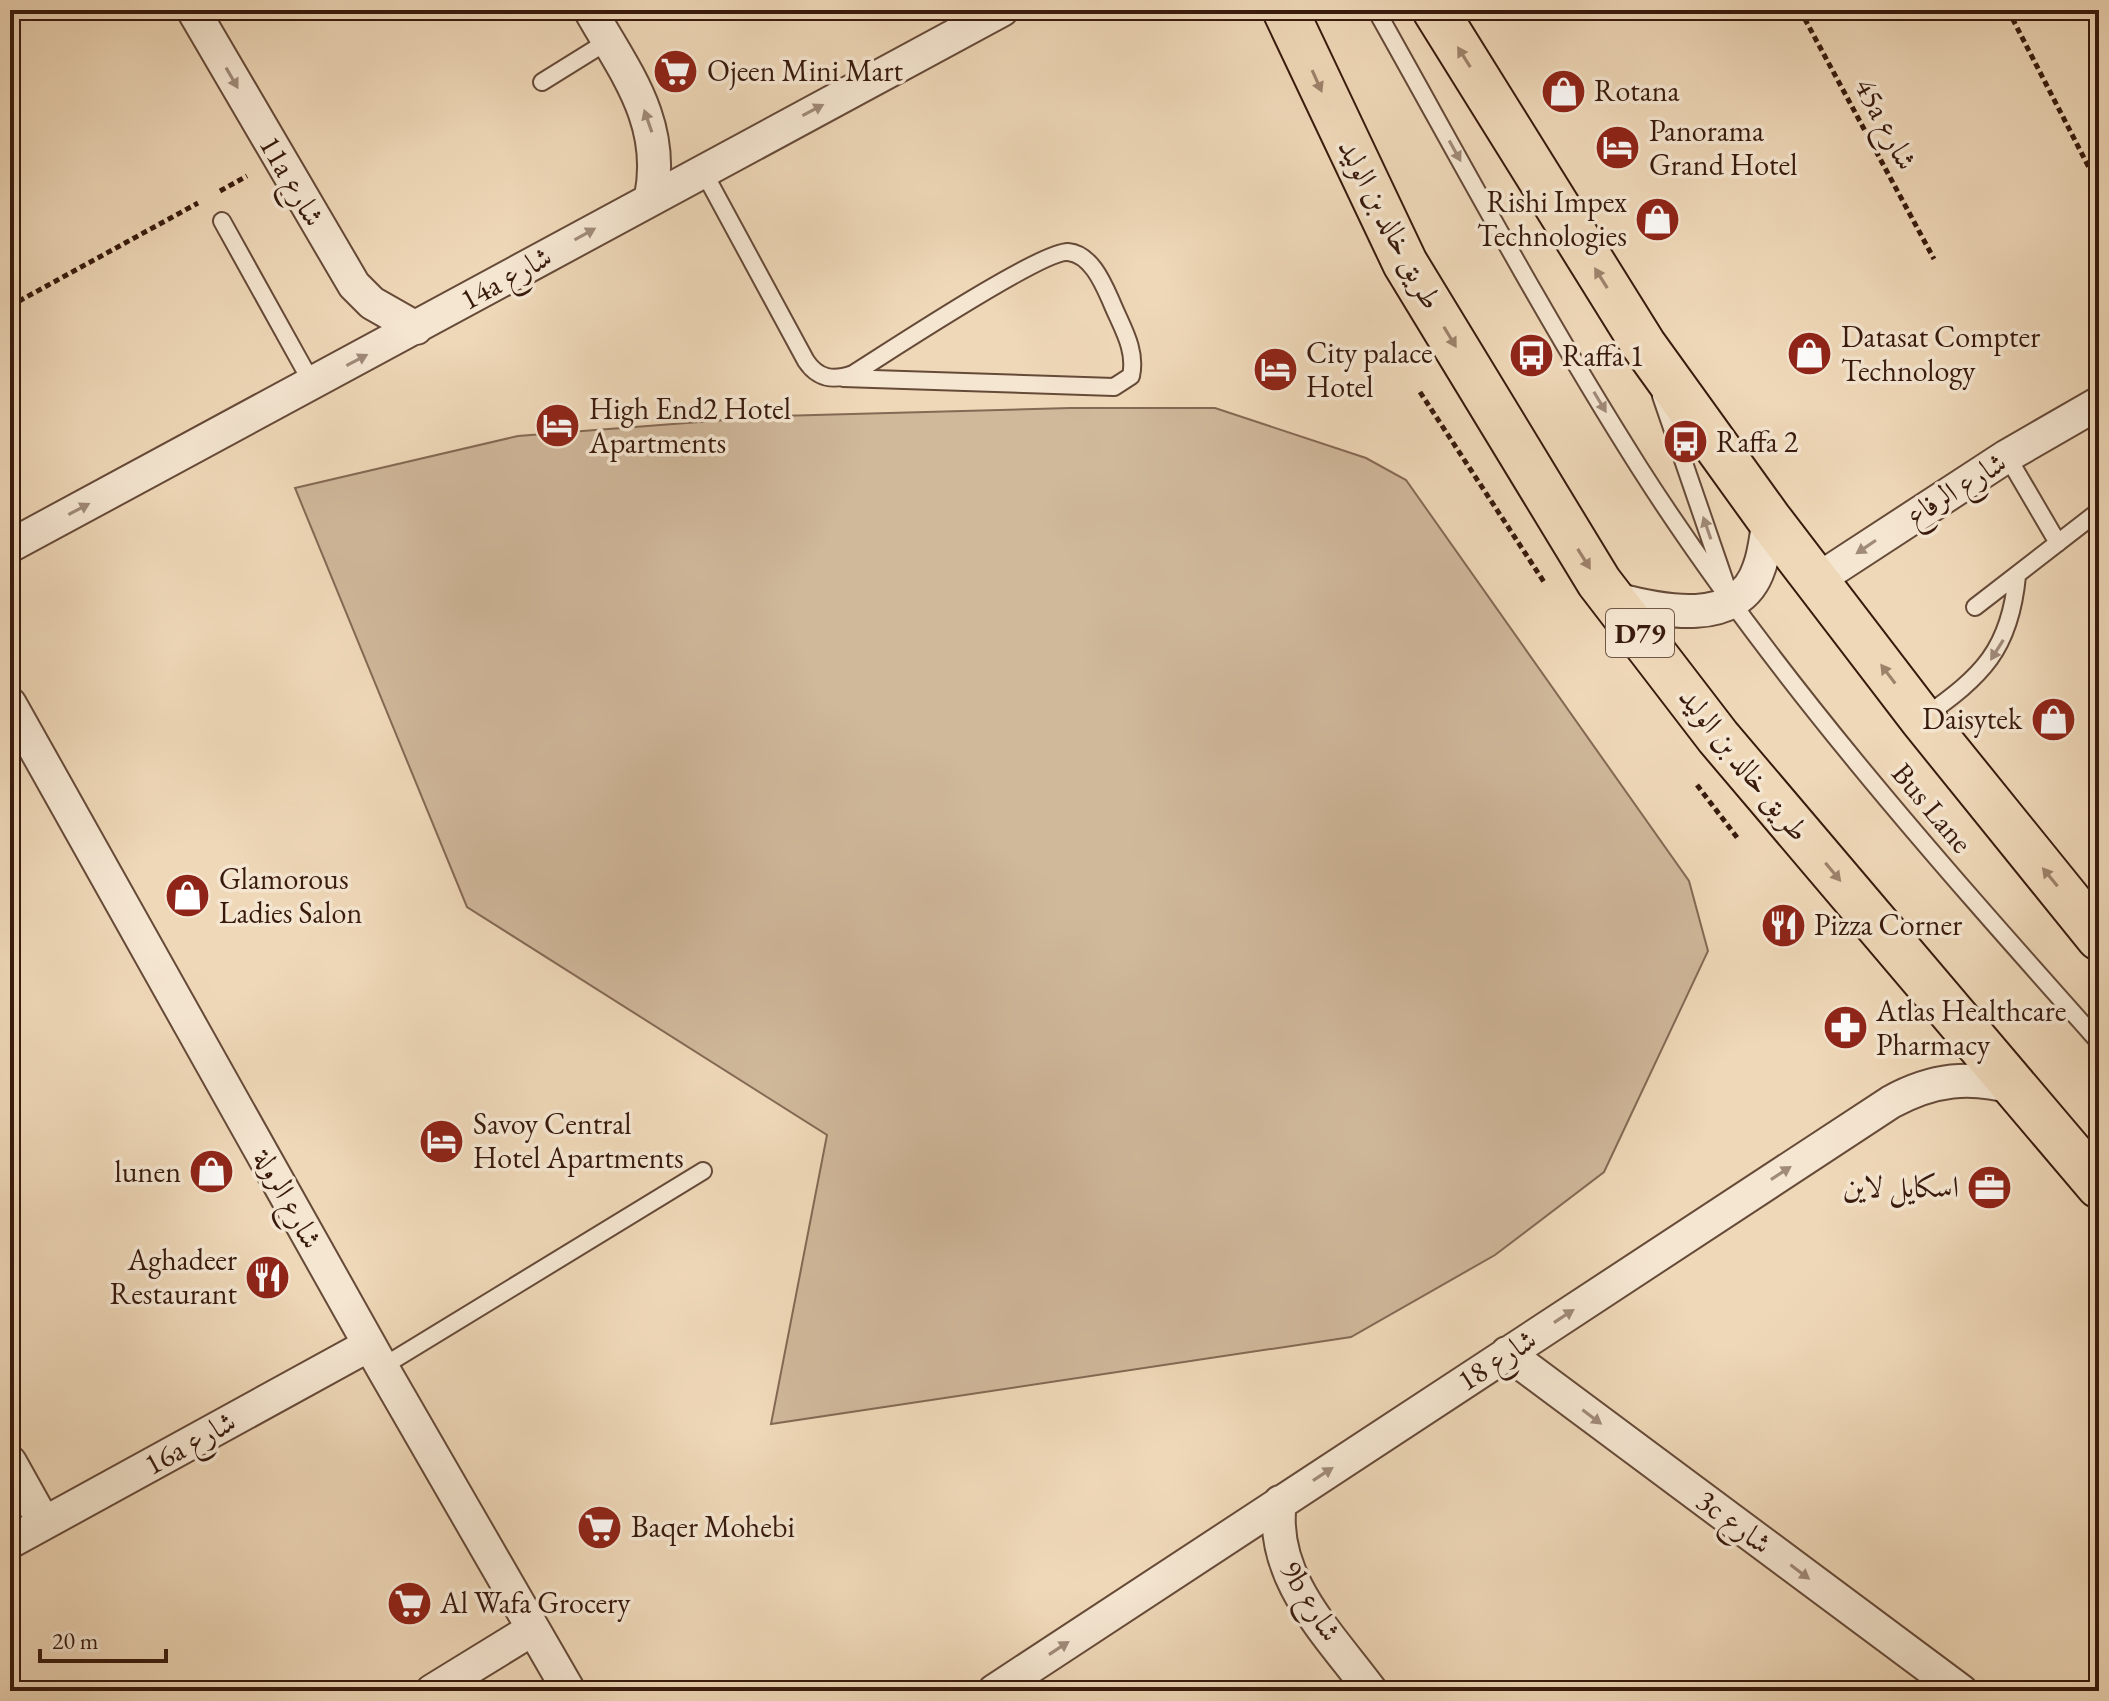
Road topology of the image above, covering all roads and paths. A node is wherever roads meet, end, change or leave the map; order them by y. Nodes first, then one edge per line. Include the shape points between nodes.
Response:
1 (193, 10) edge
2 (590, 10) edge
3 (1002, 10) edge
4 (1285, 10) edge
5 (1376, 10) edge
6 (1435, 10) edge
7 (1800, 10) edge
8 (2008, 10) edge
9 (608, 41) junction
10 (542, 82) dead end
11 (279, 158) junction
12 (702, 169) junction
13 (2099, 187) edge
14 (651, 197) junction
15 (222, 221) dead end
16 (1934, 259) dead end
17 (10, 306) edge
18 (416, 328) junction
19 (1643, 344) junction
20 (843, 378) junction
21 (312, 383) junction
22 (2099, 403) edge
23 (2007, 456) junction
24 (2099, 511) edge
25 (1769, 519) junction
26 (2058, 543) junction
27 (10, 546) edge
28 (2017, 576) junction
29 (1817, 580) junction
30 (1615, 599) junction
31 (1732, 602) junction
32 (1975, 607) dead end
33 (10, 704) edge
34 (1922, 719) junction
35 (2099, 938) edge
36 (2099, 1042) edge
37 (2016, 1088) junction
38 (703, 1171) dead end
39 (2099, 1186) edge
40 (1507, 1353) junction
41 (376, 1356) junction
42 (10, 1462) edge
43 (1280, 1502) junction
44 (44, 1523) junction
45 (10, 1542) edge
46 (533, 1629) junction
47 (1010, 1687) edge
48 (432, 1691) edge
49 (569, 1691) edge
50 (1371, 1691) edge
51 (1961, 1691) edge

1 -> 11 street, 11a شارع
2 - 9 street
12 -> 3 street, 14a شارع
4 -> 30 main road, طريق خالد بن الوليد / D79 via 1405,263 1575,544
5 -> 31 lane via 1530,286 1624,442
19 -> 6 main road
7 - 16 path, 45a شارع
8 - 13 path
9 - 10 lane
14 -> 9 street via 656,172 651,125
11 - 17 path
11 - 18 street, 11a شارع via 354,285 372,303
12 - 14 street, 14a شارع
12 - 20 lane via 812,370
18 -> 14 street, 14a شارع
15 - 21 lane
21 -> 18 street, 14a شارع
19 - 25 main road
31 -> 19 lane
20 - 20 lane via 993,287 1068,252 1100,276 1135,358 1131,376 1114,387
27 -> 21 street, 14a شارع
22 - 23 street, شارع الرفاع
23 - 26 lane
23 -> 29 street, شارع الرفاع
24 - 26 lane
25 - 29 main road
25 - 31 street via 1759,571
26 - 28 lane
28 - 32 lane
28 -> 34 lane via 2014,609 2002,642 1983,670
34 -> 29 main road
30 - 31 street via 1687,611
30 -> 37 main road, طريق خالد بن الوليد / D79 via 1718,737
31 - 36 lane, Bus Lane via 1901,816
33 - 41 street, شارع الرولة
35 -> 34 main road
37 - 39 main road, طريق خالد بن الوليد / D79
40 -> 37 street, شارع 18 via 1913,1090 1964,1079
38 - 41 lane
43 -> 40 street, شارع 18
40 -> 51 street, 3c شارع
41 - 44 street, 16a شارع
41 - 46 street, شارع الرولة
42 - 44 street
47 -> 43 street, شارع 18
43 - 50 street, 9b شارع via 1278,1542 1291,1579
44 - 45 street, 16a شارع
46 - 48 street
46 - 49 street, شارع الرولة

